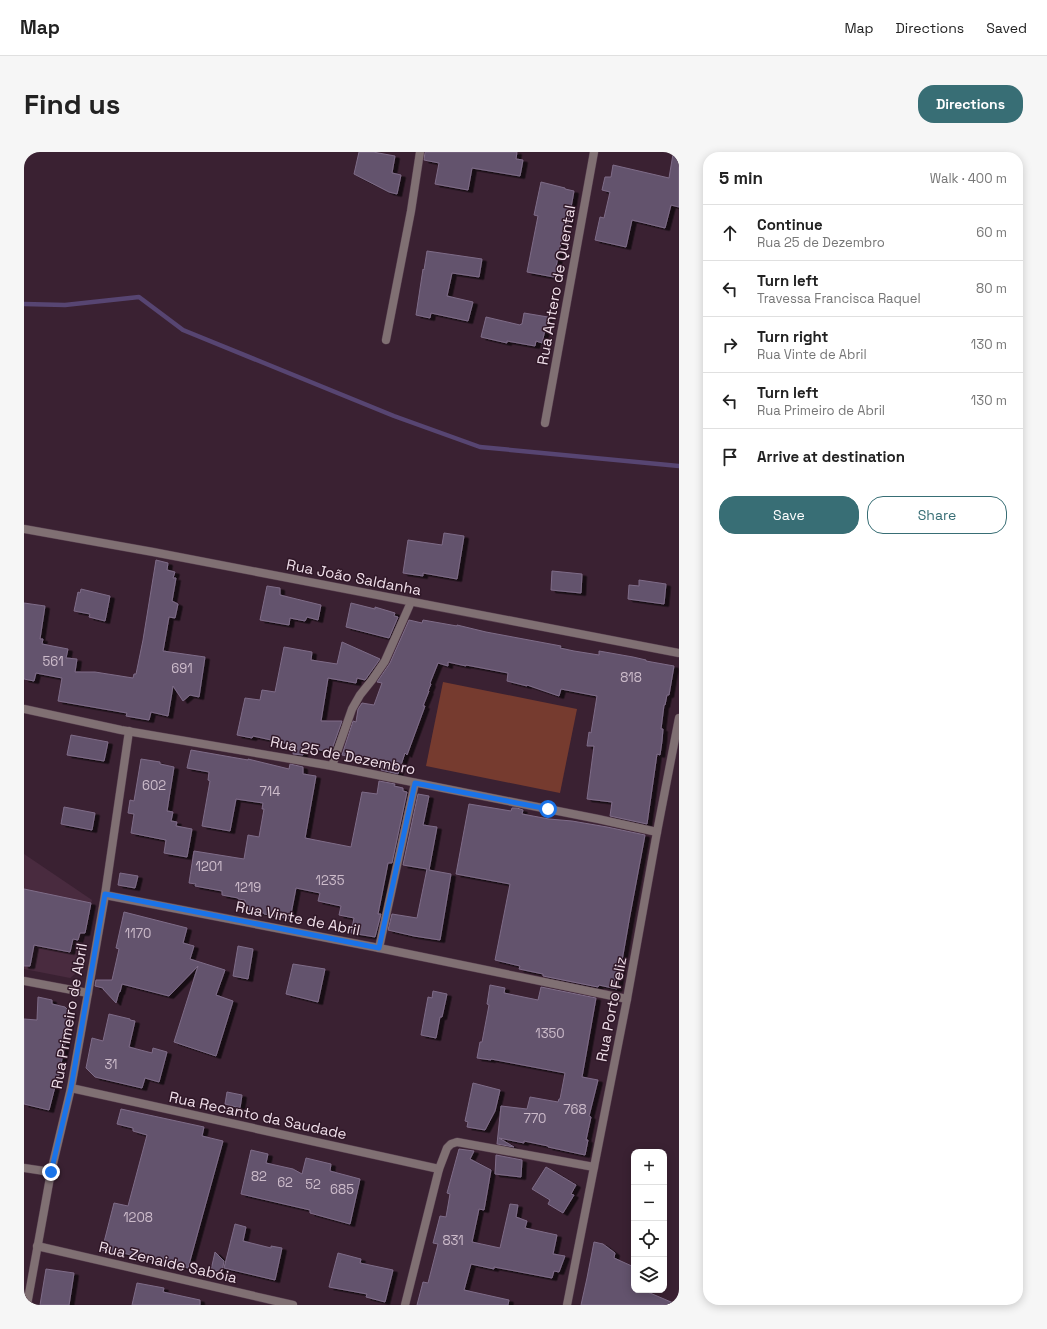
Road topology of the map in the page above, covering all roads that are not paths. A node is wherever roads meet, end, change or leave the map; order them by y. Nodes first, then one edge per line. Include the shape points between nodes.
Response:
1 (420, 152) edge
2 (594, 152) edge
3 (386, 340) dead end
4 (545, 423) dead end
5 (24, 529) edge
6 (411, 602) junction
7 (679, 653) edge
8 (24, 710) edge
9 (679, 718) edge
10 (129, 731) junction
11 (332, 766) junction
12 (415, 783) junction
13 (657, 832) junction
14 (105, 894) junction
15 (379, 948) junction
16 (24, 981) edge
17 (88, 993) junction
18 (627, 999) junction
19 (71, 1088) junction
20 (594, 1167) junction
21 (24, 1168) edge
22 (439, 1169) junction
23 (51, 1172) junction
24 (37, 1246) junction
25 (27, 1305) edge
26 (292, 1305) edge
27 (405, 1305) edge
28 (567, 1305) edge

1 - 3 street
2 - 4 street, Rua Antero de Quental
5 - 6 street, Rua João Saldanha
6 - 7 street, Rua João Saldanha
6 - 11 street via 385,661 352,709
8 - 10 street, Rua 25 de Dezembro
9 - 13 street, Rua Porto Feliz
10 - 11 street, Rua 25 de Dezembro
10 - 14 street, Rua Primeiro de Abril
11 - 12 street, Rua 25 de Dezembro
12 - 13 street, Rua 25 de Dezembro
12 - 15 street
13 - 18 street, Rua Porto Feliz
14 - 15 street, Rua Vinte de Abril
14 - 17 street, Rua Primeiro de Abril
15 - 18 street, Rua Vinte de Abril
16 - 17 street
17 - 19 street, Rua Primeiro de Abril
18 - 20 street, Rua Porto Feliz
19 - 22 street, Rua Recanto da Saudade
19 - 23 street, Rua Primeiro de Abril
20 - 22 street via 458,1142 450,1144 447,1148
20 - 28 street, Rua Porto Feliz
21 - 23 street
22 - 27 street
23 - 24 street, Rua Primeiro de Abril
24 - 25 street, Rua Primeiro de Abril
24 - 26 street, Rua Zenaide Sabóia

